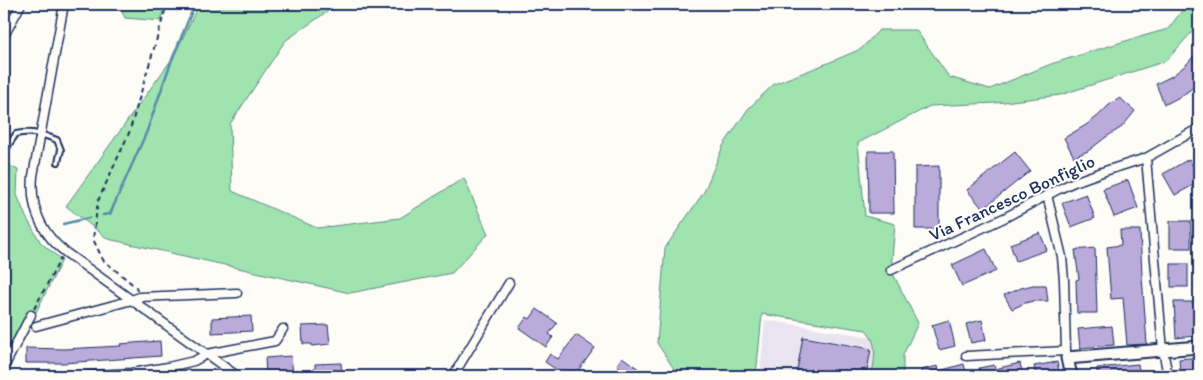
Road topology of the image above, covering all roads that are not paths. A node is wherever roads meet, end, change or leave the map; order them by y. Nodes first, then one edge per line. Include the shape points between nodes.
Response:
1 (21, 4) edge
2 (64, 4) edge
3 (4, 36) edge
4 (1199, 128) edge
5 (41, 133) junction
6 (4, 152) edge
7 (1146, 158) junction
8 (58, 162) dead end
9 (1047, 195) junction
10 (891, 270) dead end
11 (509, 283) dead end
12 (237, 293) dead end
13 (136, 298) junction
14 (31, 315) road end
15 (36, 326) dead end
16 (283, 330) dead end
17 (1199, 347) edge
18 (1163, 350) junction
19 (207, 354) junction
20 (1066, 355) junction
21 (966, 356) dead end
22 (4, 366) edge
23 (85, 376) edge
24 (237, 376) edge
25 (453, 376) edge
26 (1071, 376) edge
27 (1168, 376) edge

1 - 3 street
2 - 5 street
4 - 7 street, Via Francesco Bonfiglio
5 - 6 lane via 16,134
5 - 8 lane via 57,140 61,150
5 - 13 street via 33,196 44,230 64,252
7 - 9 street, Via Francesco Bonfiglio via 1087,177
7 - 18 street
9 - 10 street, Via Francesco Bonfiglio
9 - 20 street via 1062,257
11 - 25 street
12 - 13 street
13 - 15 street
13 - 19 street
14 - 22 street
16 - 19 street via 275,341
17 - 18 street
18 - 20 street
18 - 27 street
19 - 23 street via 194,361 168,367
19 - 24 street
20 - 21 street
20 - 26 street

